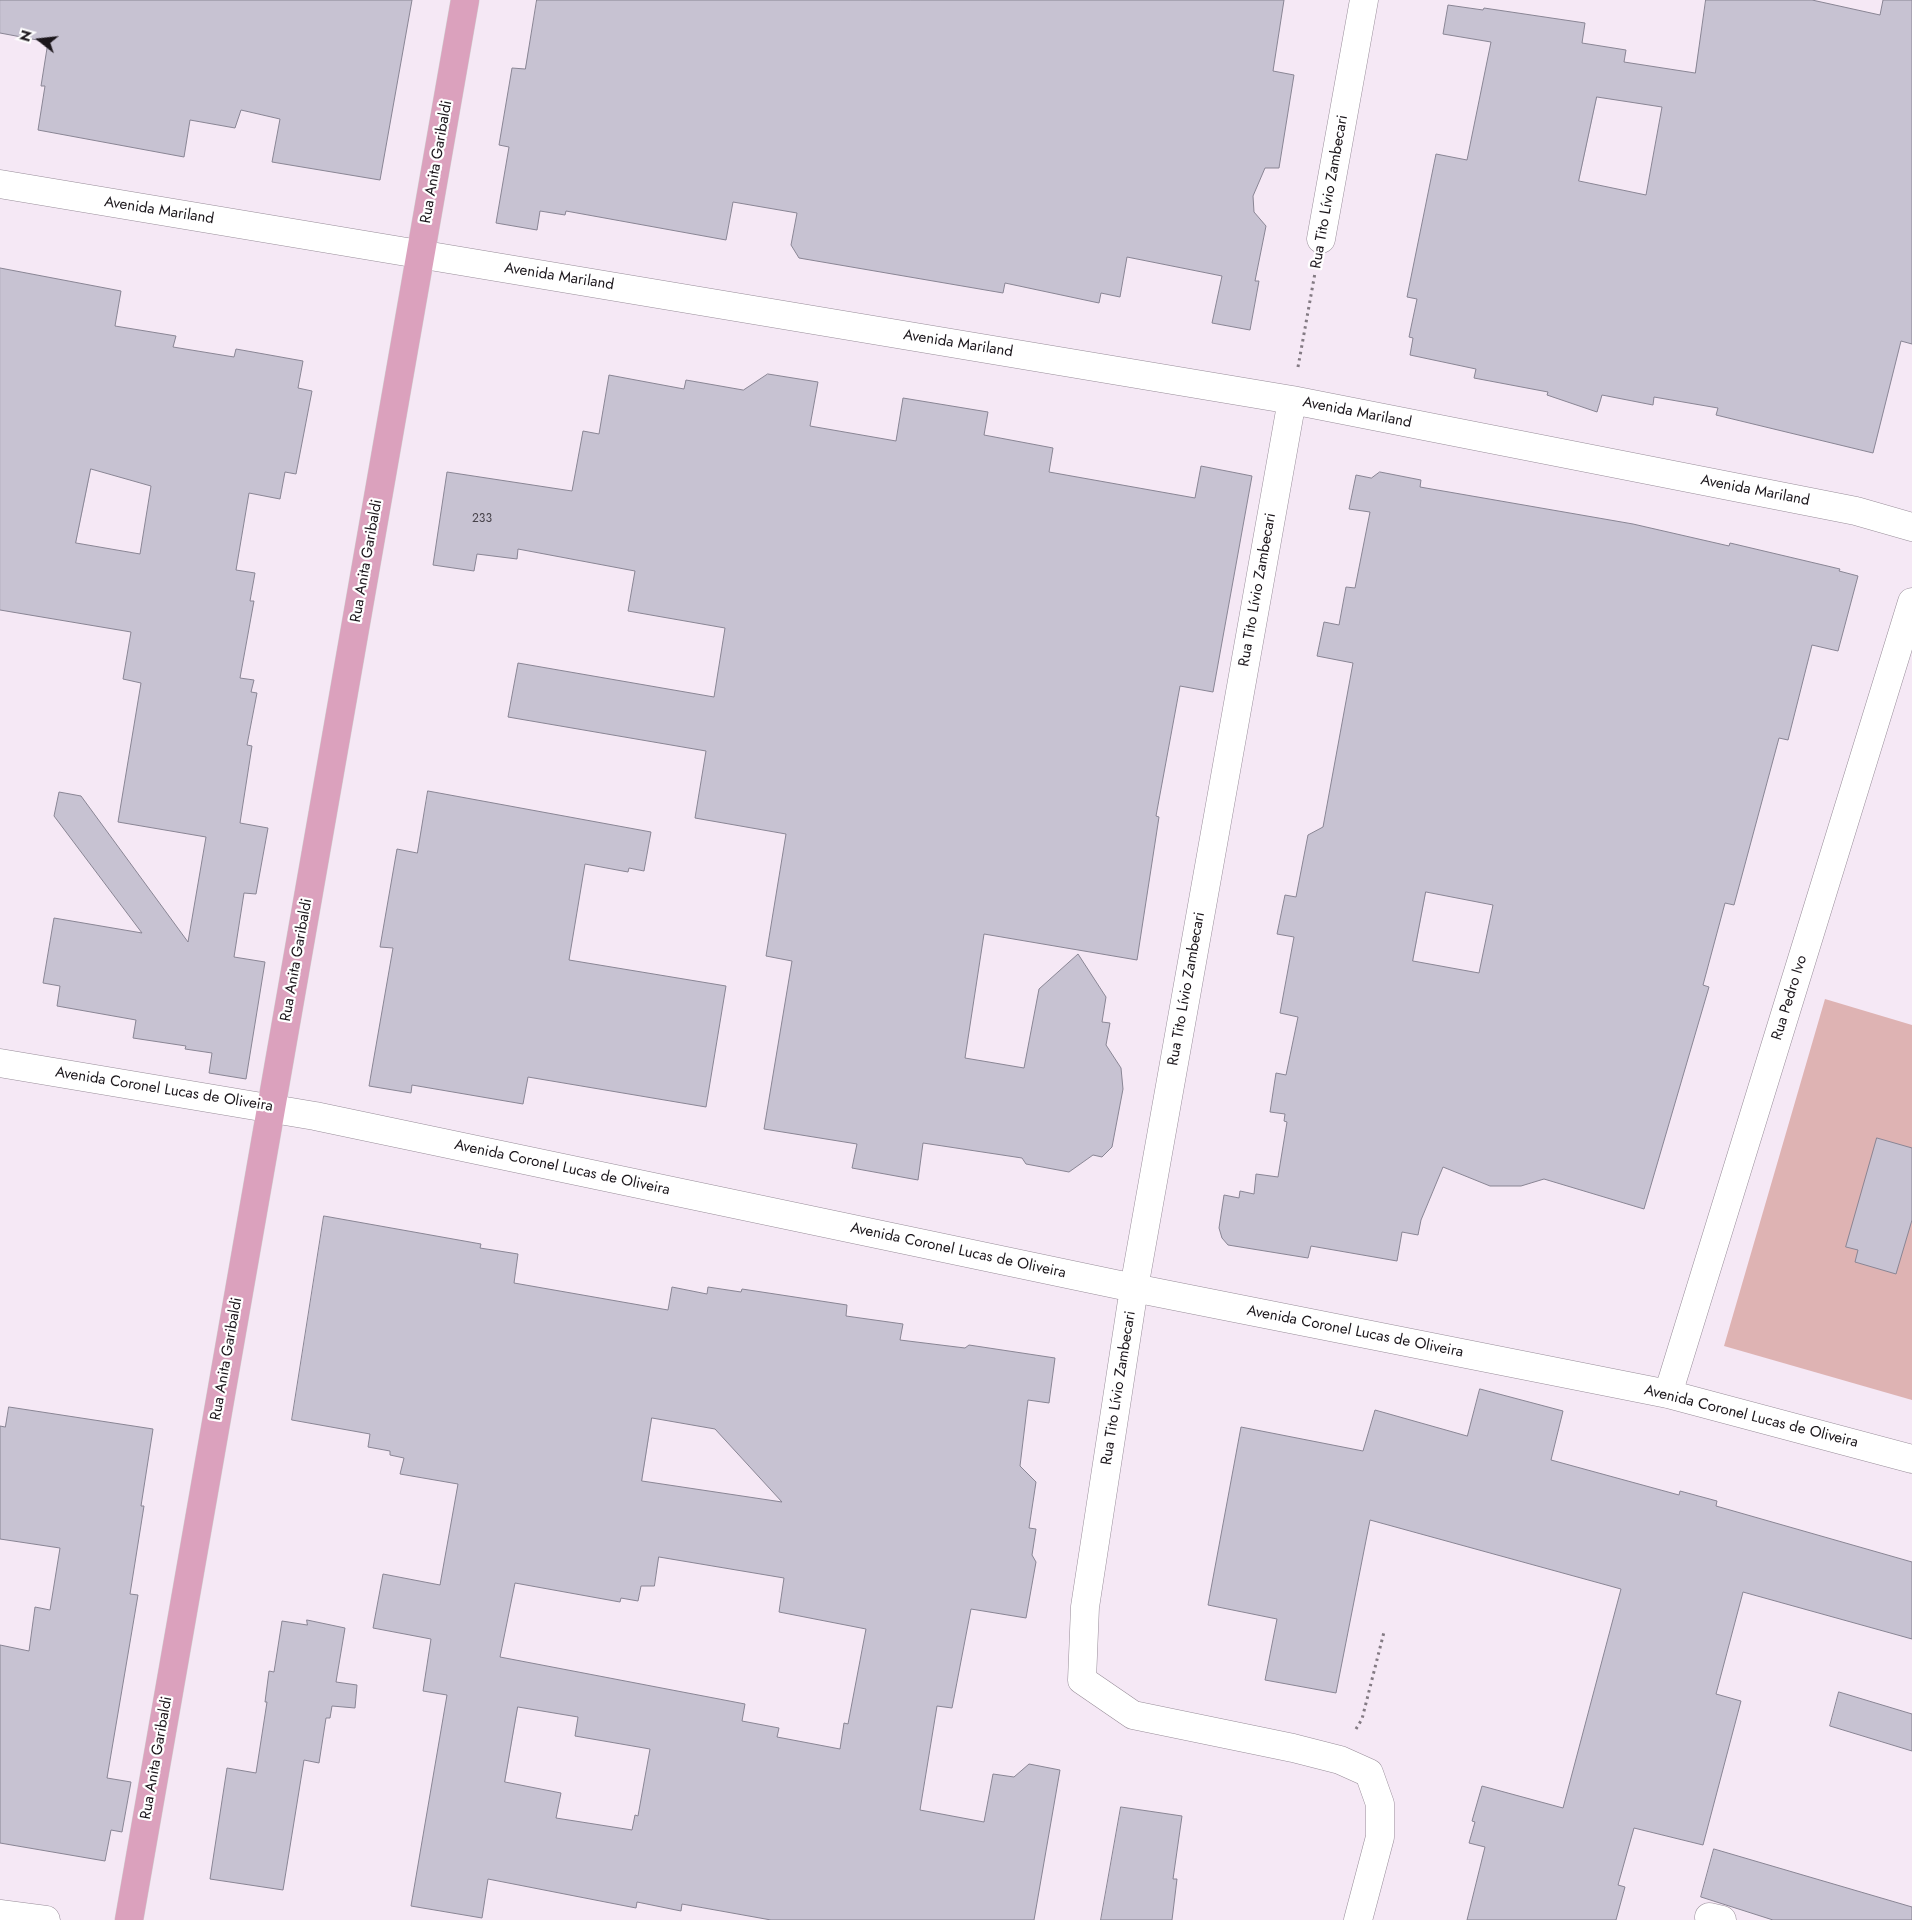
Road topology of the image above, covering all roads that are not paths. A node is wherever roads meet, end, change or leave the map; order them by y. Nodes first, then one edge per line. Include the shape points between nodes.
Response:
1 (465, 0) edge
2 (1364, 0) edge
3 (0, 184) edge
4 (1321, 238) road end
5 (421, 254) junction
6 (1292, 400) junction
7 (1912, 527) edge
8 (1912, 602) edge
9 (0, 1063) edge
10 (271, 1108) junction
11 (1134, 1288) junction
12 (1668, 1394) junction
13 (1912, 1459) edge
14 (0, 1914) edge
15 (46, 1920) edge
16 (129, 1920) edge
17 (1358, 1920) edge

1 - 5 main road, Rua Anita Garibaldi
2 - 4 street, Rua Tito Lívio Zambecari
3 - 5 street, Avenida Mariland
5 - 6 street, Avenida Mariland
5 - 10 main road, Rua Anita Garibaldi
6 - 7 street, Avenida Mariland via 1846,509
6 - 11 street, Rua Tito Lívio Zambecari
8 - 12 street, Rua Pedro Ivo
9 - 10 street, Avenida Coronel Lucas de Oliveira
10 - 11 street, Avenida Coronel Lucas de Oliveira
10 - 16 main road, Rua Anita Garibaldi
11 - 12 street, Avenida Coronel Lucas de Oliveira
11 - 17 street, Rua Tito Lívio Zambecari via 1085,1607 1082,1680 1133,1715 1293,1748 1340,1760 1369,1773 1380,1804 1380,1836
12 - 13 street, Avenida Coronel Lucas de Oliveira
14 - 15 street

